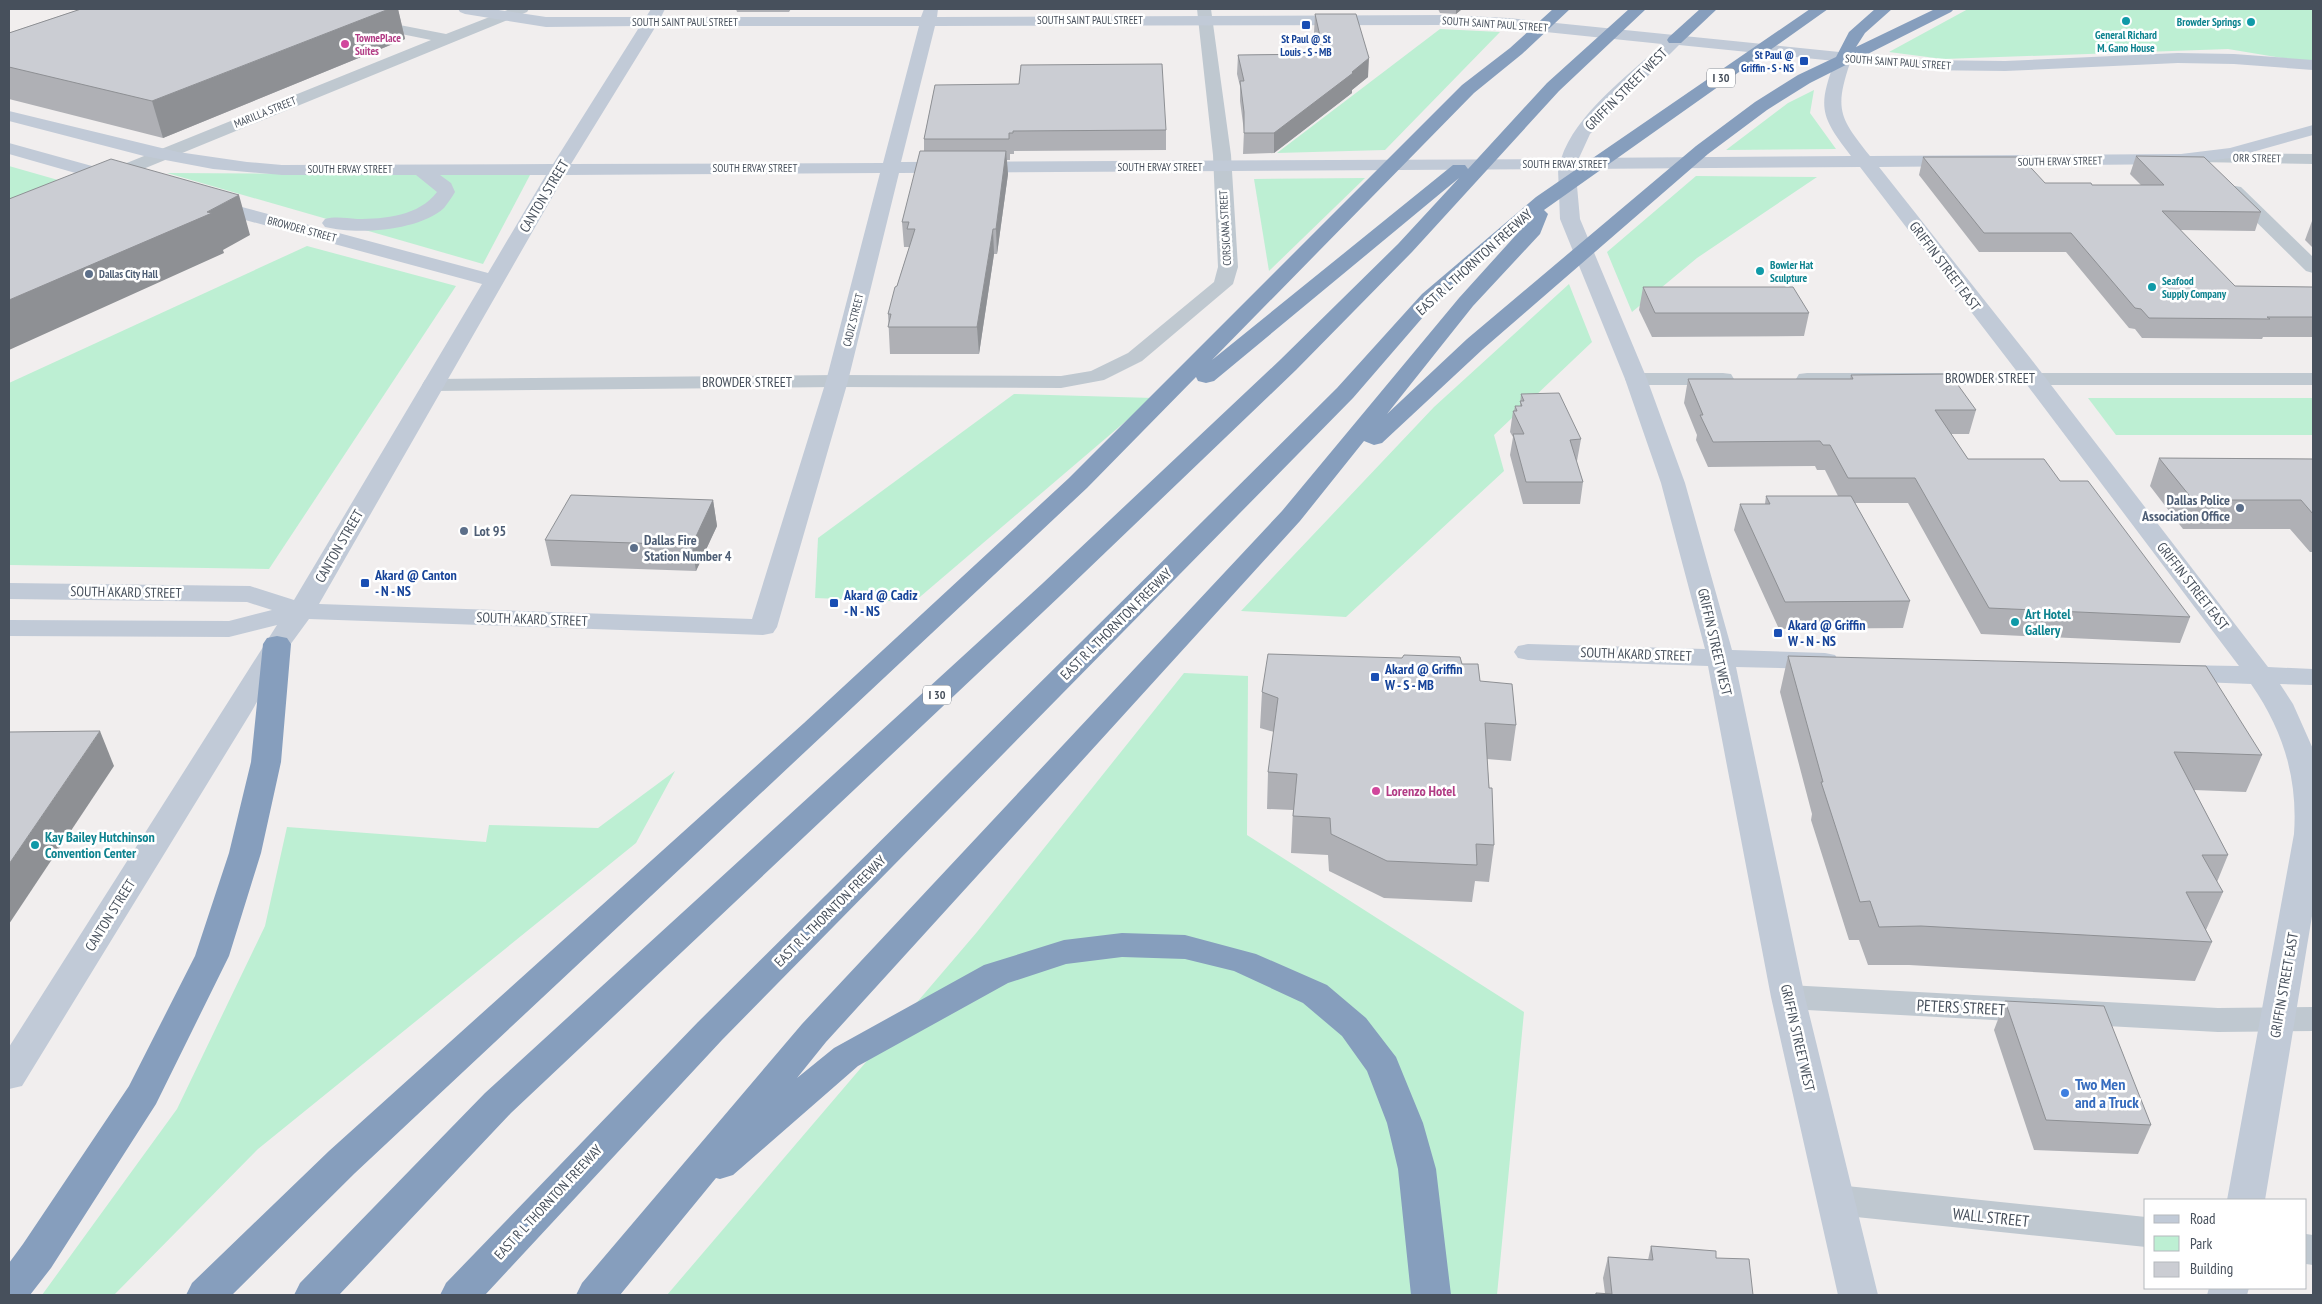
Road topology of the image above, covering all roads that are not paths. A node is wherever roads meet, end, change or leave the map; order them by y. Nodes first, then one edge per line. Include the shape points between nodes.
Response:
1 (297, 9) edge
2 (465, 9) edge
3 (522, 9) edge
4 (1537, 9) edge
5 (1562, 9) edge
6 (1638, 9) edge
7 (1709, 9) edge
8 (1820, 9) edge
9 (1884, 9) edge
10 (1946, 9) edge
11 (1204, 14) edge
12 (655, 15) edge
13 (930, 15) edge
14 (503, 16) junction
15 (446, 39) junction
16 (1675, 40) junction
17 (1844, 58) junction
18 (2313, 65) edge
19 (1482, 76) junction
20 (1553, 87) junction
21 (9, 116) edge
22 (2313, 130) edge
23 (9, 148) edge
24 (162, 155) junction
25 (2201, 158) junction
26 (2313, 159) edge
27 (1867, 163) junction
28 (1568, 164) junction
29 (1222, 166) junction
30 (560, 167) junction
31 (892, 168) junction
32 (420, 169) junction
33 (110, 177) junction
34 (142, 186) edge
35 (82, 188) edge
36 (190, 199) edge
37 (1543, 201) junction
38 (390, 254) junction
39 (2313, 267) edge
40 (494, 281) junction
41 (2034, 378) junction
42 (1636, 379) junction
43 (1745, 379) edge
44 (1784, 379) edge
45 (2313, 379) edge
46 (837, 382) junction
47 (1061, 382) joint
48 (433, 385) junction
49 (1078, 483) junction
50 (1291, 516) junction
51 (9, 591) edge
52 (301, 611) junction
53 (763, 627) joint
54 (9, 628) edge
55 (277, 644) junction
56 (1528, 652) dead end
57 (1720, 657) junction
58 (1846, 662) edge
59 (2148, 673) edge
60 (2260, 676) junction
61 (2313, 677) edge
62 (1788, 996) junction
63 (2313, 1019) edge
64 (2278, 1020) junction
65 (9, 1076) edge
66 (2246, 1199) edge
67 (1837, 1200) junction
68 (660, 1215) junction
69 (2144, 1232) edge
70 (9, 1292) edge
71 (206, 1295) edge
72 (314, 1295) edge
73 (460, 1295) edge
74 (596, 1295) edge
75 (1431, 1295) edge
76 (1858, 1295) edge

1 - 15 street
2 - 14 main road, SOUTH SAINT PAUL STREET
3 - 14 street, MARILLA STREET
4 - 19 highway
5 - 19 highway via 1516,51
6 - 20 highway, I 30
7 - 16 highway
8 - 37 highway, EAST R L THORNTON FREEWAY / I 30
9 - 17 highway via 1857,32
10 - 50 highway via 1804,79 1702,150 1474,344
11 - 13 main road, SOUTH SAINT PAUL STREET
11 - 16 main road, SOUTH SAINT PAUL STREET via 1508,23
11 - 29 street, CORSICANA STREET
12 - 13 main road, SOUTH SAINT PAUL STREET
12 - 14 main road, SOUTH SAINT PAUL STREET via 546,22
12 - 30 main road, CANTON STREET
13 - 31 main road, CADIZ STREET
14 - 15 street, MARILLA STREET
15 - 24 street, MARILLA STREET
16 - 17 main road, SOUTH SAINT PAUL STREET
16 - 28 main road, GRIFFIN STREET WEST via 1583,131
17 - 18 main road, SOUTH SAINT PAUL STREET via 1953,67 2178,58
17 - 27 main road, GRIFFIN STREET EAST via 1832,90 1833,117
19 - 49 highway
20 - 49 highway via 1463,166
20 - 72 highway, I 30 via 1405,248 1288,365 498,1103
21 - 24 main road, SOUTH ERVAY STREET
22 - 25 main road, SOUTH ERVAY STREET
23 - 33 main road
24 - 32 main road, SOUTH ERVAY STREET via 253,169
24 - 33 street, MARILLA STREET
25 - 26 street, ORR STREET
25 - 27 main road, SOUTH ERVAY STREET
25 - 39 street
27 - 28 main road, SOUTH ERVAY STREET
27 - 41 main road, GRIFFIN STREET EAST
28 - 29 main road, SOUTH ERVAY STREET
28 - 42 main road, GRIFFIN STREET WEST via 1570,219
29 - 31 main road, SOUTH ERVAY STREET
29 - 47 street, CORSICANA STREET via 1228,267 1223,284 1135,357 1097,376
30 - 31 main road, SOUTH ERVAY STREET
30 - 32 main road, SOUTH ERVAY STREET
30 - 40 main road, CANTON STREET
31 - 46 main road, CADIZ STREET
32 - 38 main road via 444,188 446,192 442,201 402,220 355,226 332,223
33 - 34 main road
33 - 35 street, MARILLA STREET
36 - 38 main road, BROWDER STREET
37 - 50 highway via 1533,230 1466,302
37 - 73 highway, EAST R L THORNTON FREEWAY / I 30 via 1429,298 1345,392 710,1031
38 - 40 main road, BROWDER STREET
40 - 48 main road, CANTON STREET
41 - 44 street, BROWDER STREET
41 - 45 street, BROWDER STREET
41 - 60 main road, GRIFFIN STREET EAST
42 - 43 street
42 - 57 main road, GRIFFIN STREET WEST via 1673,482
46 - 47 street, BROWDER STREET
46 - 48 street, BROWDER STREET
46 - 53 main road, CADIZ STREET
48 - 52 main road, CANTON STREET
49 - 71 highway via 342,1162
50 - 68 highway via 814,1033
51 - 52 main road, SOUTH AKARD STREET via 250,594
52 - 53 main road, SOUTH AKARD STREET
52 - 54 main road, SOUTH AKARD STREET via 229,629
52 - 55 main road, CANTON STREET
55 - 65 main road, CANTON STREET
55 - 70 highway via 266,762 245,853 212,956 143,1094 37,1256
56 - 57 main road, SOUTH AKARD STREET
57 - 58 main road, SOUTH AKARD STREET
57 - 62 main road, GRIFFIN STREET WEST
59 - 60 main road
60 - 61 main road
60 - 64 main road, GRIFFIN STREET EAST via 2293,733 2305,767 2311,807
62 - 64 street, PETERS STREET via 2077,1014
62 - 67 main road, GRIFFIN STREET WEST
63 - 64 street, PETERS STREET
64 - 66 main road, GRIFFIN STREET EAST
67 - 69 street, WALL STREET
67 - 76 main road, GRIFFIN STREET WEST
68 - 74 highway
68 - 75 highway via 846,1057 996,974 1064,952 1122,945 1185,947 1244,962 1315,994 1354,1027 1383,1066 1405,1123 1417,1169

